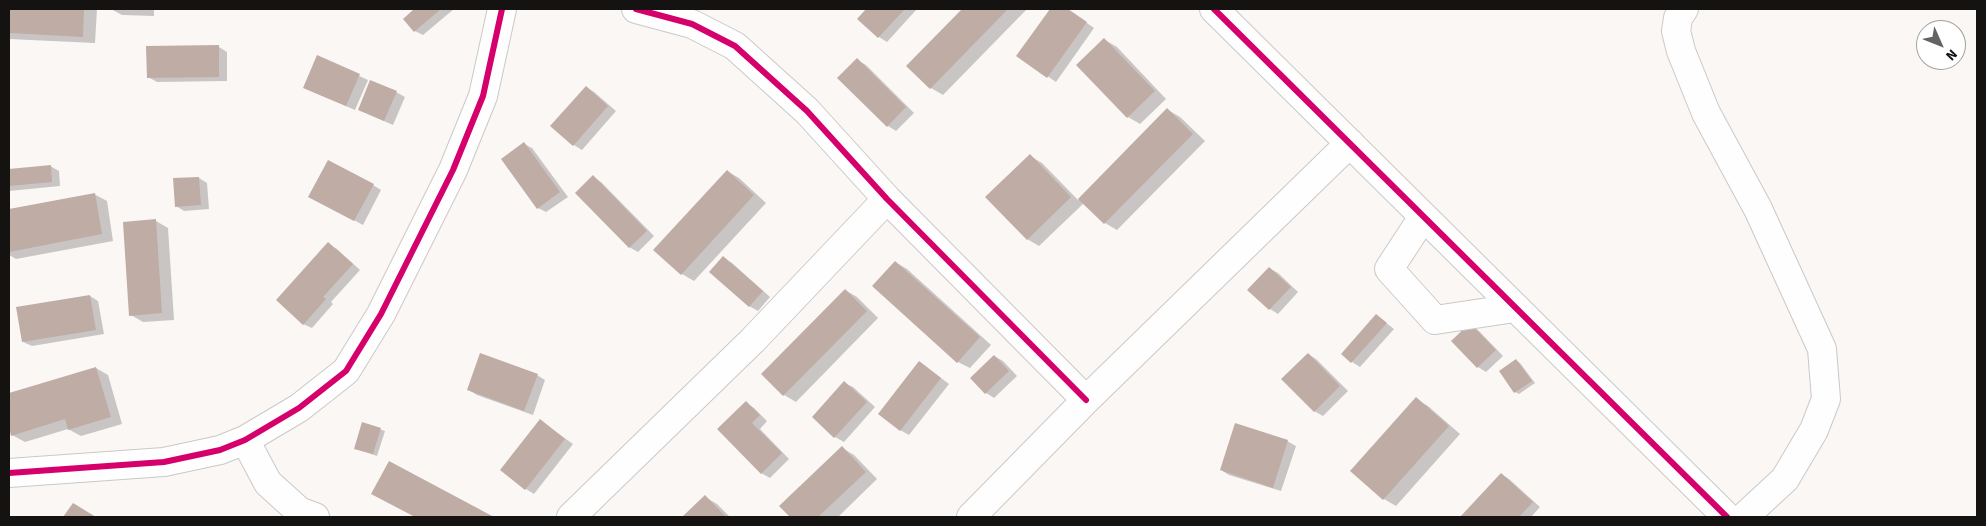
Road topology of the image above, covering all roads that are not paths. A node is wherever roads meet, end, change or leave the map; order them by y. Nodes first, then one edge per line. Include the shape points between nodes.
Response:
1 (502, 9) edge
2 (636, 9) edge
3 (1214, 9) edge
4 (1684, 9) edge
5 (1350, 144) junction
6 (887, 199) junction
7 (1423, 217) junction
8 (1515, 308) junction
9 (1086, 400) junction
10 (245, 440) junction
11 (9, 473) edge
12 (314, 517) edge
13 (570, 517) edge
14 (971, 517) edge
15 (1727, 517) edge
16 (1744, 517) edge

1 - 10 street via 483,96 453,170 381,314 346,371 300,408
2 - 6 street via 692,24 736,46 807,111
3 - 5 street
4 - 16 street via 1678,18 1676,31 1706,114 1758,209 1822,349 1826,399 1814,430 1785,479
5 - 7 street
5 - 9 street
6 - 9 street
6 - 13 street via 753,340
7 - 8 street
7 - 8 street via 1389,269 1435,320
8 - 15 street
9 - 14 street
10 - 11 street via 220,450 164,462
10 - 12 street via 268,483 299,511

